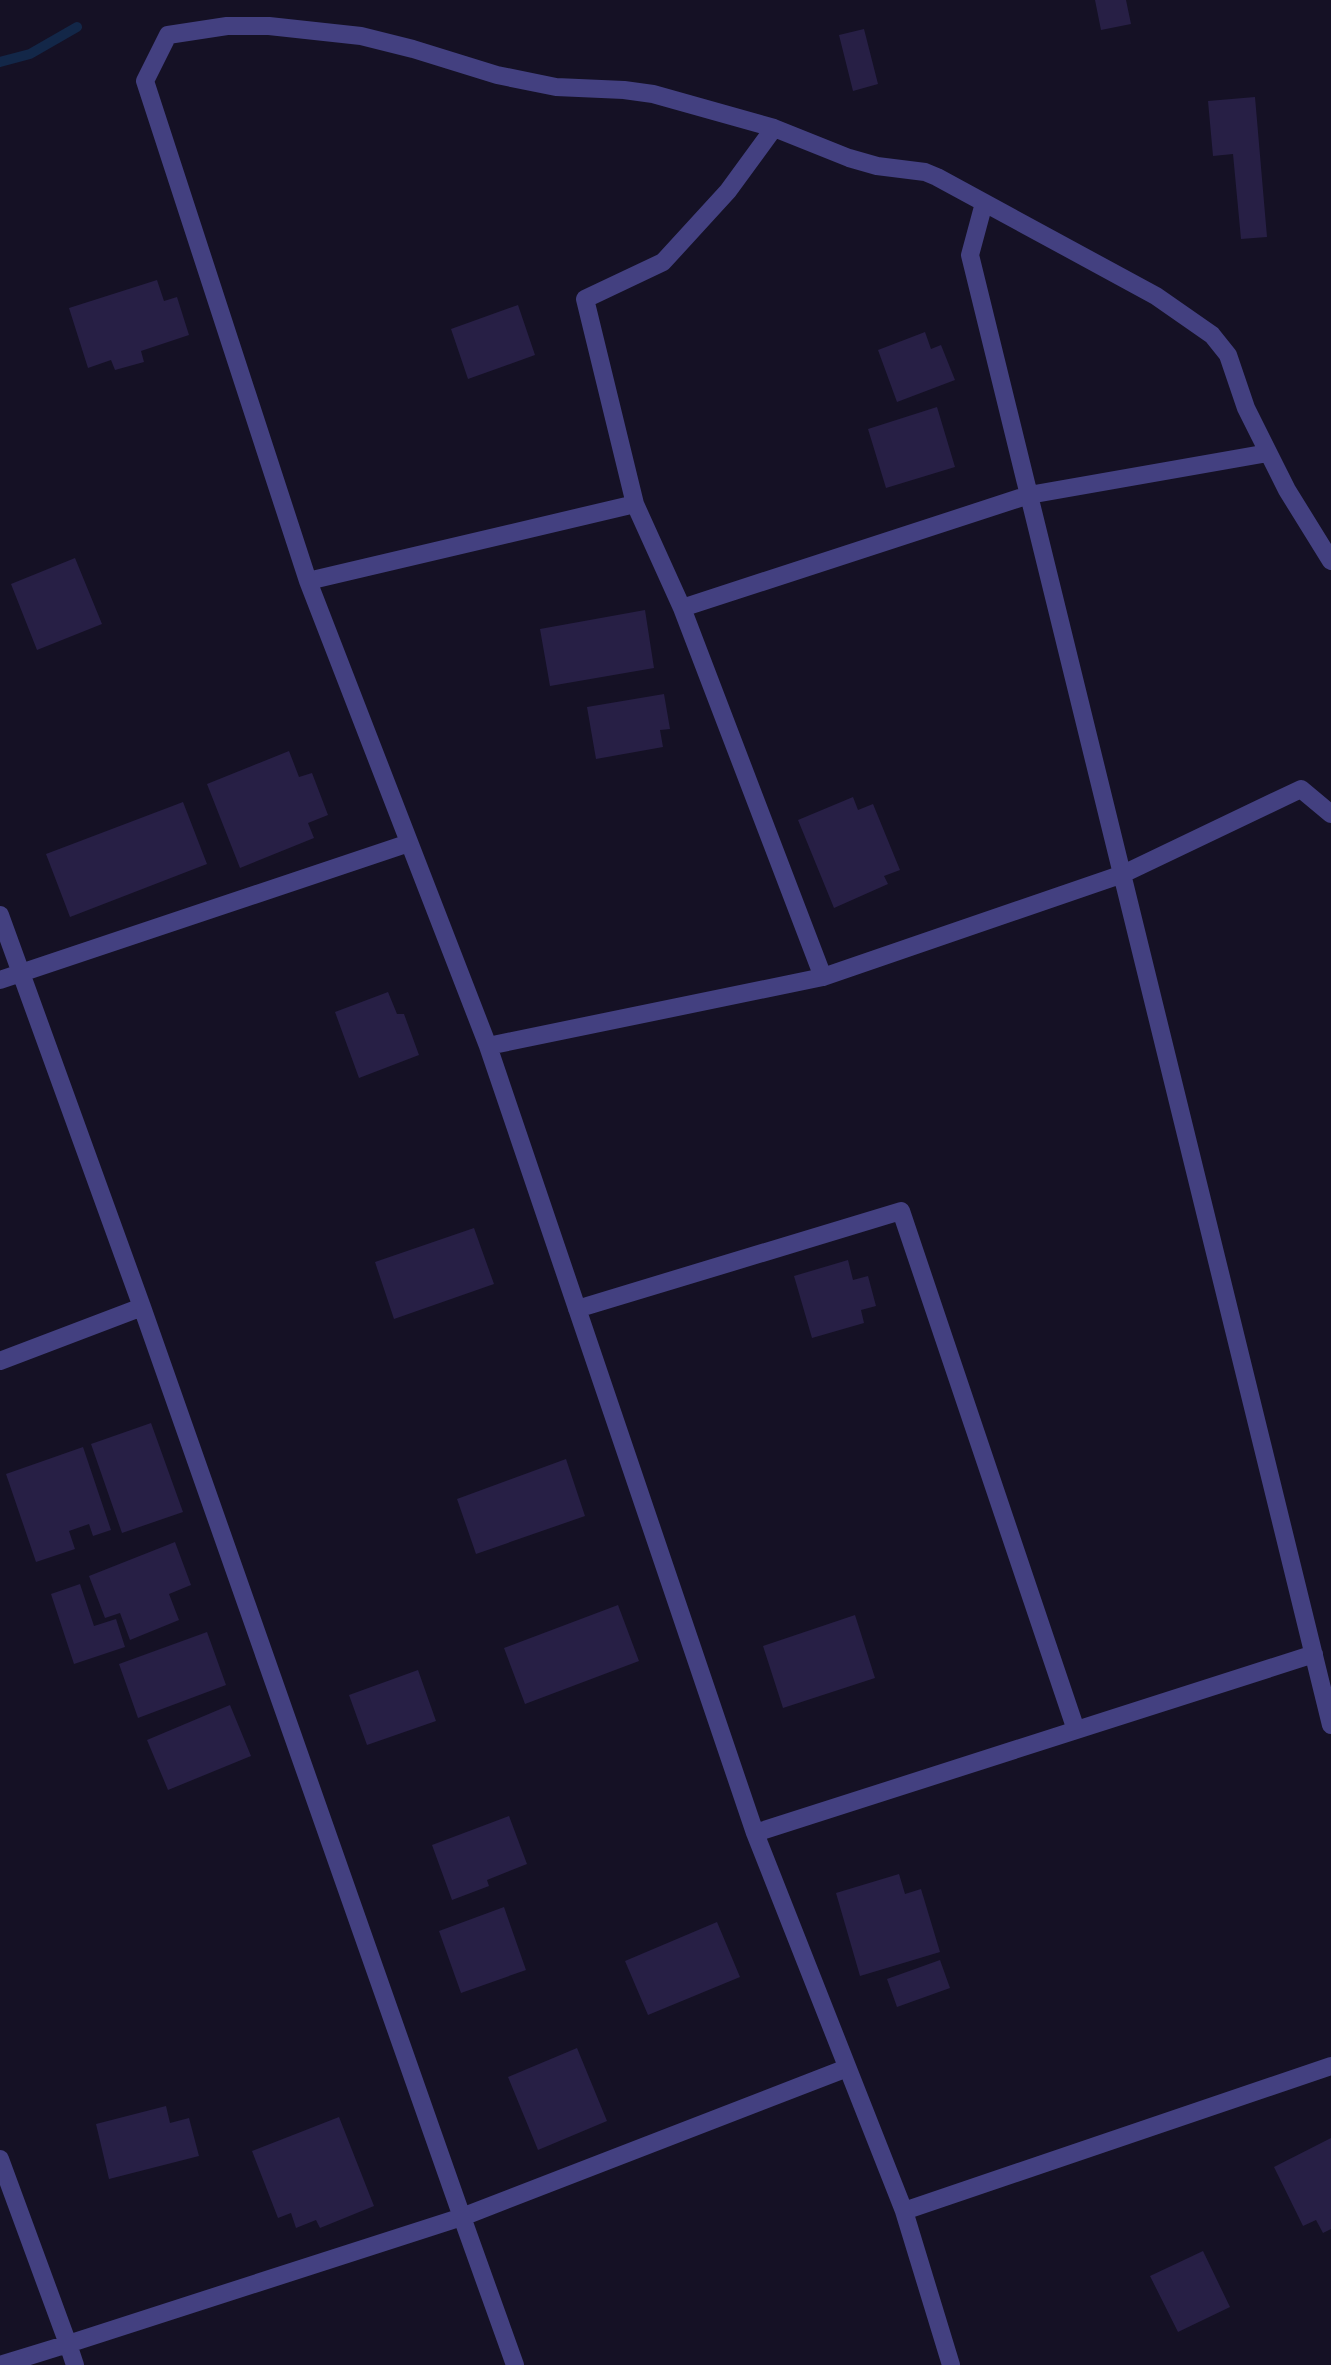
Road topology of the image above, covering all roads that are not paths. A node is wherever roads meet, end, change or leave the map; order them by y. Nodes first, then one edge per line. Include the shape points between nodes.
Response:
1 (774, 128) junction
2 (984, 203) junction
3 (1268, 453) junction
4 (1029, 495) junction
5 (635, 504) junction
6 (1331, 561) edge
7 (308, 581) junction
8 (682, 608) junction
9 (1331, 814) edge
10 (409, 843) junction
11 (1123, 874) junction
12 (0, 915) edge
13 (21, 973) junction
14 (823, 978) junction
15 (0, 980) edge
16 (488, 1046) junction
17 (142, 1307) junction
18 (577, 1308) junction
19 (0, 1361) edge
20 (1314, 1654) junction
21 (1331, 1725) edge
22 (1076, 1730) junction
23 (755, 1833) junction
24 (1331, 2066) edge
25 (847, 2068) junction
26 (0, 2159) edge
27 (904, 2211) junction
28 (462, 2217) junction
29 (68, 2344) junction
30 (0, 2365) edge
31 (75, 2365) edge
32 (515, 2365) edge
33 (951, 2365) edge

1 - 2 street via 849,158 925,172
1 - 5 street via 728,191 663,262 585,299
1 - 7 street via 653,94 556,87 497,75 361,36 270,26 227,26 168,35 145,81
2 - 3 street via 1156,296 1212,335 1228,355
2 - 4 street via 970,255
3 - 4 street
3 - 6 street
4 - 8 street
4 - 11 street
5 - 7 street
5 - 8 street
7 - 10 street
8 - 14 street
9 - 11 street via 1301,789
10 - 13 street
10 - 16 street
11 - 14 street
11 - 20 street
12 - 13 street
13 - 15 street
13 - 17 street
14 - 16 street
16 - 18 street
17 - 19 street
17 - 28 street
18 - 22 street via 901,1211
18 - 23 street
20 - 21 street
20 - 22 street
22 - 23 street
23 - 25 street
24 - 27 street
25 - 27 street
25 - 28 street
26 - 29 street
27 - 33 street
28 - 29 street
28 - 32 street
29 - 30 street
29 - 31 street

